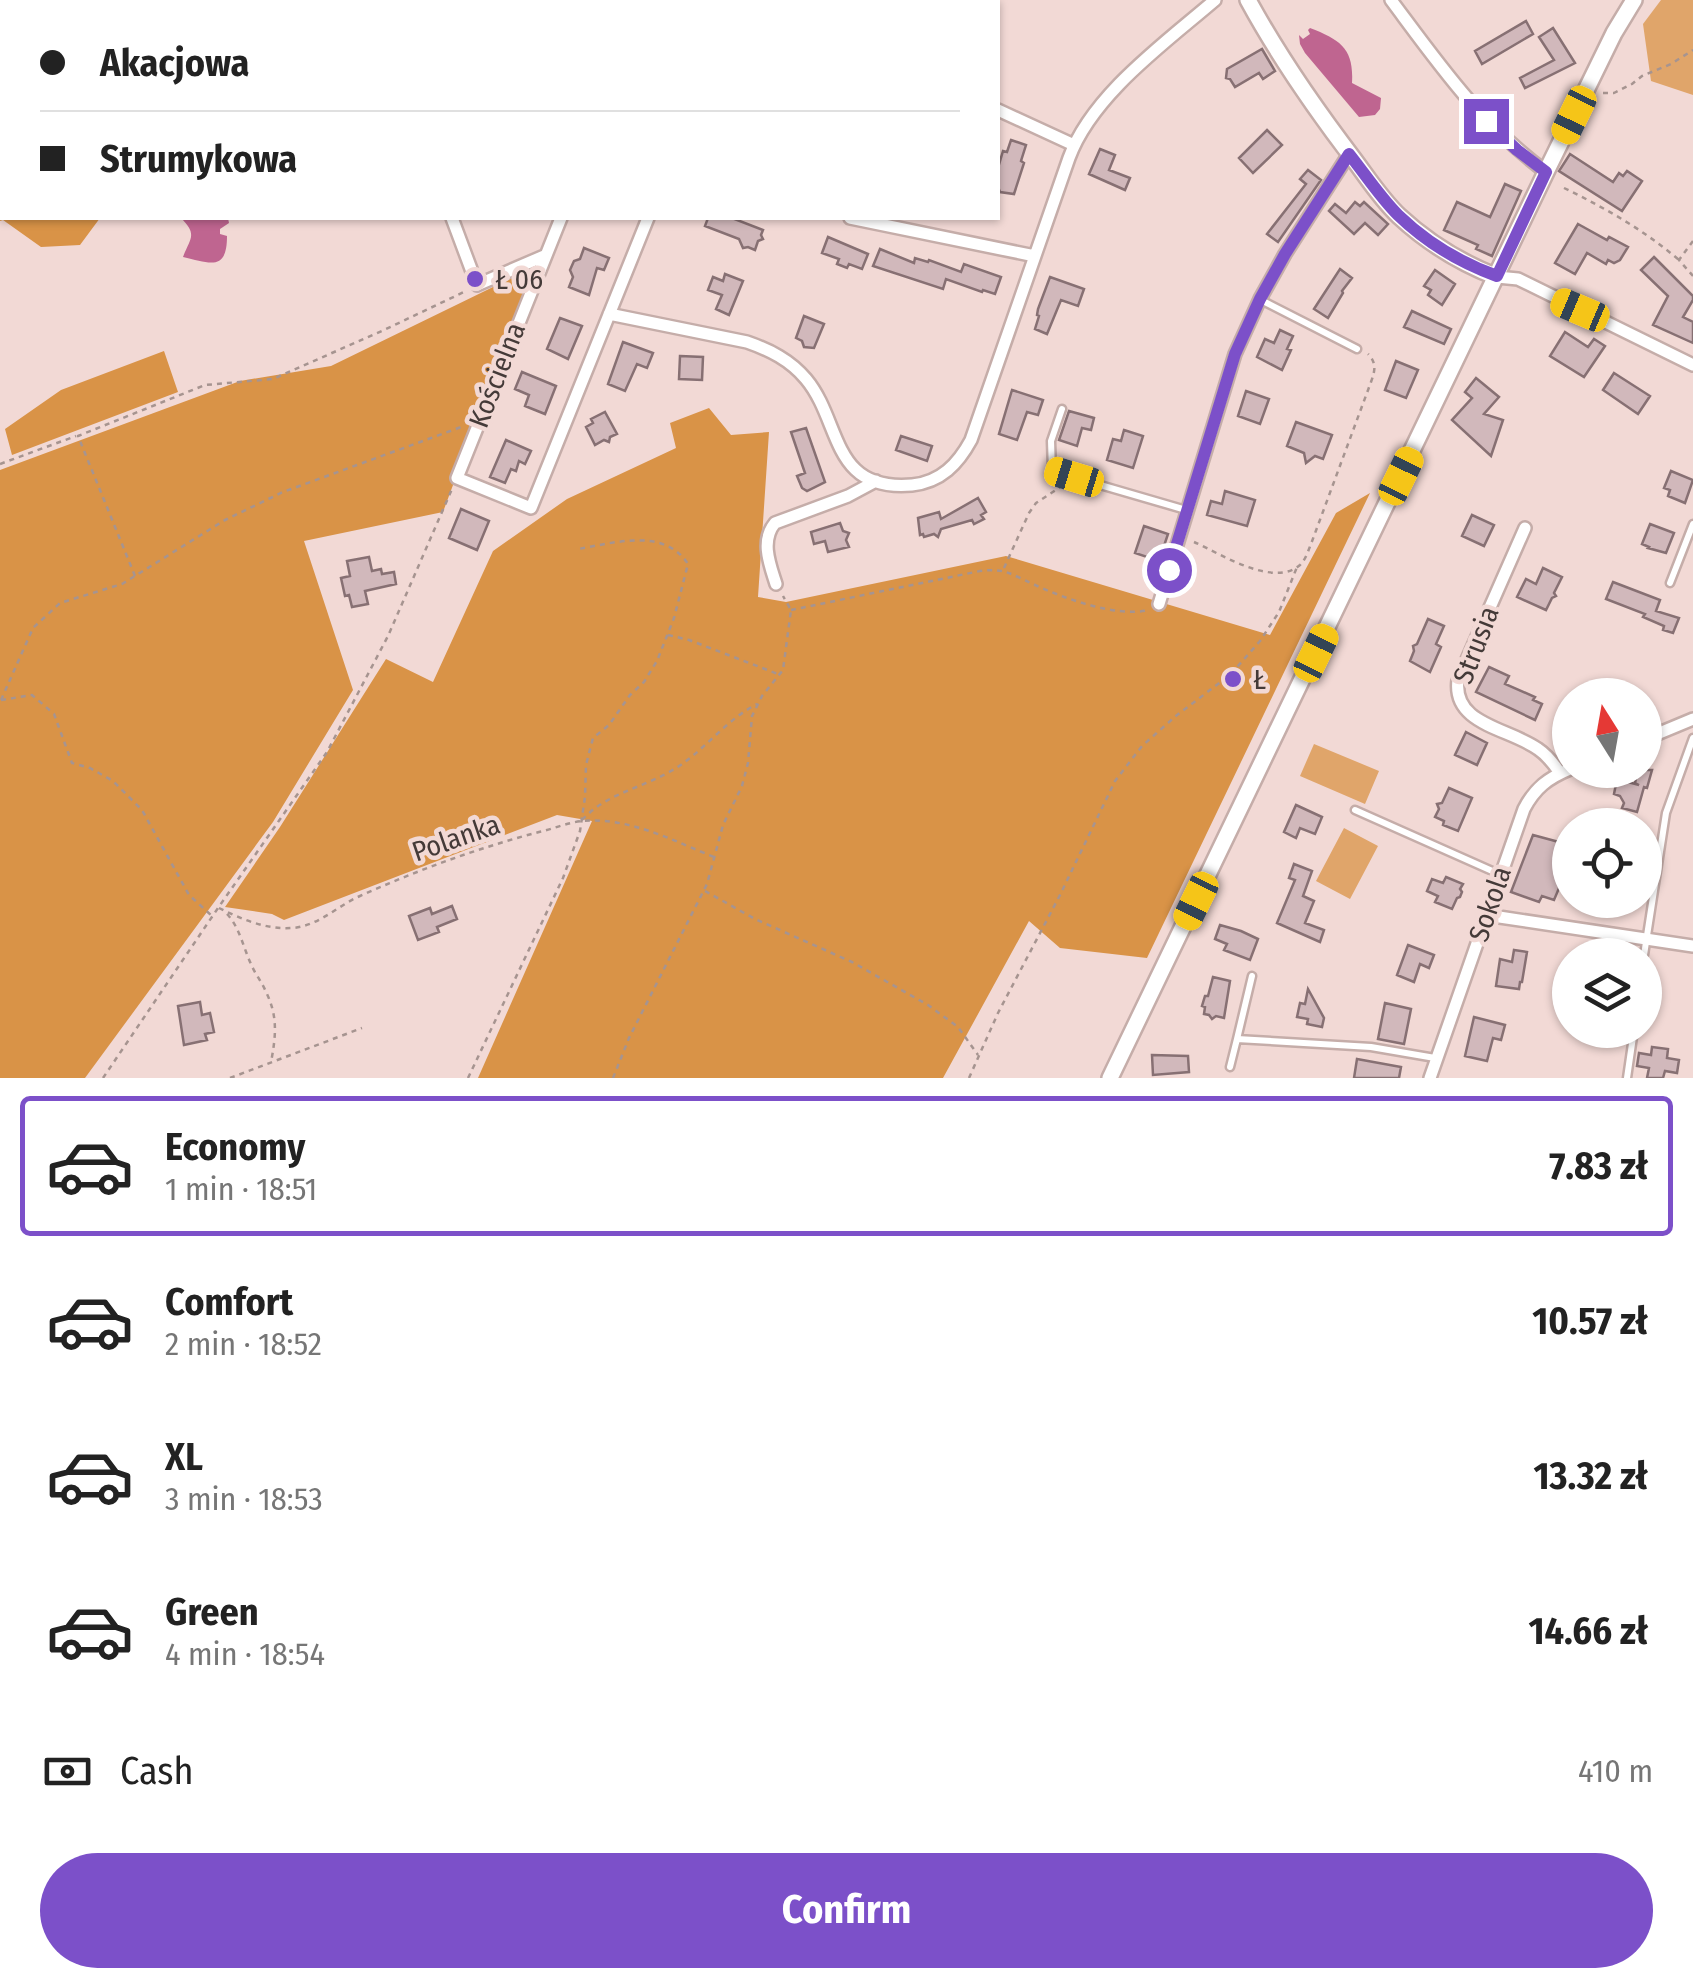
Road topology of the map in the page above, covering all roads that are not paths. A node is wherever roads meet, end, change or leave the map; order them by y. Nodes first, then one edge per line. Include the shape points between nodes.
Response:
1 (1215, 0) edge
2 (1248, 0) edge
3 (1391, 0) edge
4 (1634, 0) edge
5 (1000, 111) edge
6 (1074, 144) junction
7 (1349, 154) junction
8 (1546, 172) junction
9 (453, 220) edge
10 (560, 220) edge
11 (647, 220) edge
12 (860, 220) edge
13 (544, 256) junction
14 (1036, 256) junction
15 (1497, 276) junction
16 (1260, 299) junction
17 (609, 314) junction
18 (1358, 349) road end
19 (1693, 365) edge
20 (1062, 409) dead end
21 (876, 481) junction
22 (1186, 510) junction
23 (1693, 524) edge
24 (1524, 528) dead end
25 (1670, 582) dead end
26 (776, 584) road end
27 (1159, 604) road end
28 (1693, 719) edge
29 (1693, 728) edge
30 (1662, 732) edge
31 (1693, 738) edge
32 (1552, 760) edge
33 (1552, 778) edge
34 (1354, 810) dead end
35 (1500, 875) junction
36 (1486, 915) junction
37 (1639, 938) edge
38 (1646, 938) edge
39 (1662, 941) edge
40 (1693, 946) edge
41 (1252, 976) dead end
42 (1237, 1038) junction
43 (1631, 1048) edge
44 (1437, 1058) junction
45 (1230, 1067) dead end
46 (1110, 1078) edge
47 (1430, 1078) edge
48 (1627, 1078) edge

1 - 6 street via 1098,106
2 - 7 main road
3 - 8 street via 1458,90
4 - 8 main road
5 - 6 street
6 - 14 street
7 - 15 main road via 1421,234
7 - 16 street
8 - 15 main road
9 - 13 street via 477,285
10 - 13 street, Kościelna
11 - 17 street
12 - 14 street
13 - 17 street, Kościelna via 457,478 531,508
14 - 21 street via 964,454 939,478 920,484
15 - 19 street via 1518,279
15 - 46 main road
16 - 18 lane
16 - 22 street via 1235,354
17 - 21 street via 747,342 786,360 814,390 846,459
20 - 22 lane via 1051,441 1052,470
21 - 26 street via 775,523 767,556
22 - 27 street
23 - 25 lane
24 - 32 street, Strusia via 1456,692 1470,715
28 - 29 lane
28 - 30 street
31 - 38 lane via 1666,813
33 - 35 street, Sokola via 1533,792
34 - 35 lane
35 - 36 street, Sokola
36 - 37 street
36 - 44 street, Sokola
39 - 40 street
41 - 42 lane
42 - 44 lane
42 - 45 lane
43 - 48 lane
44 - 47 street, Sokola

